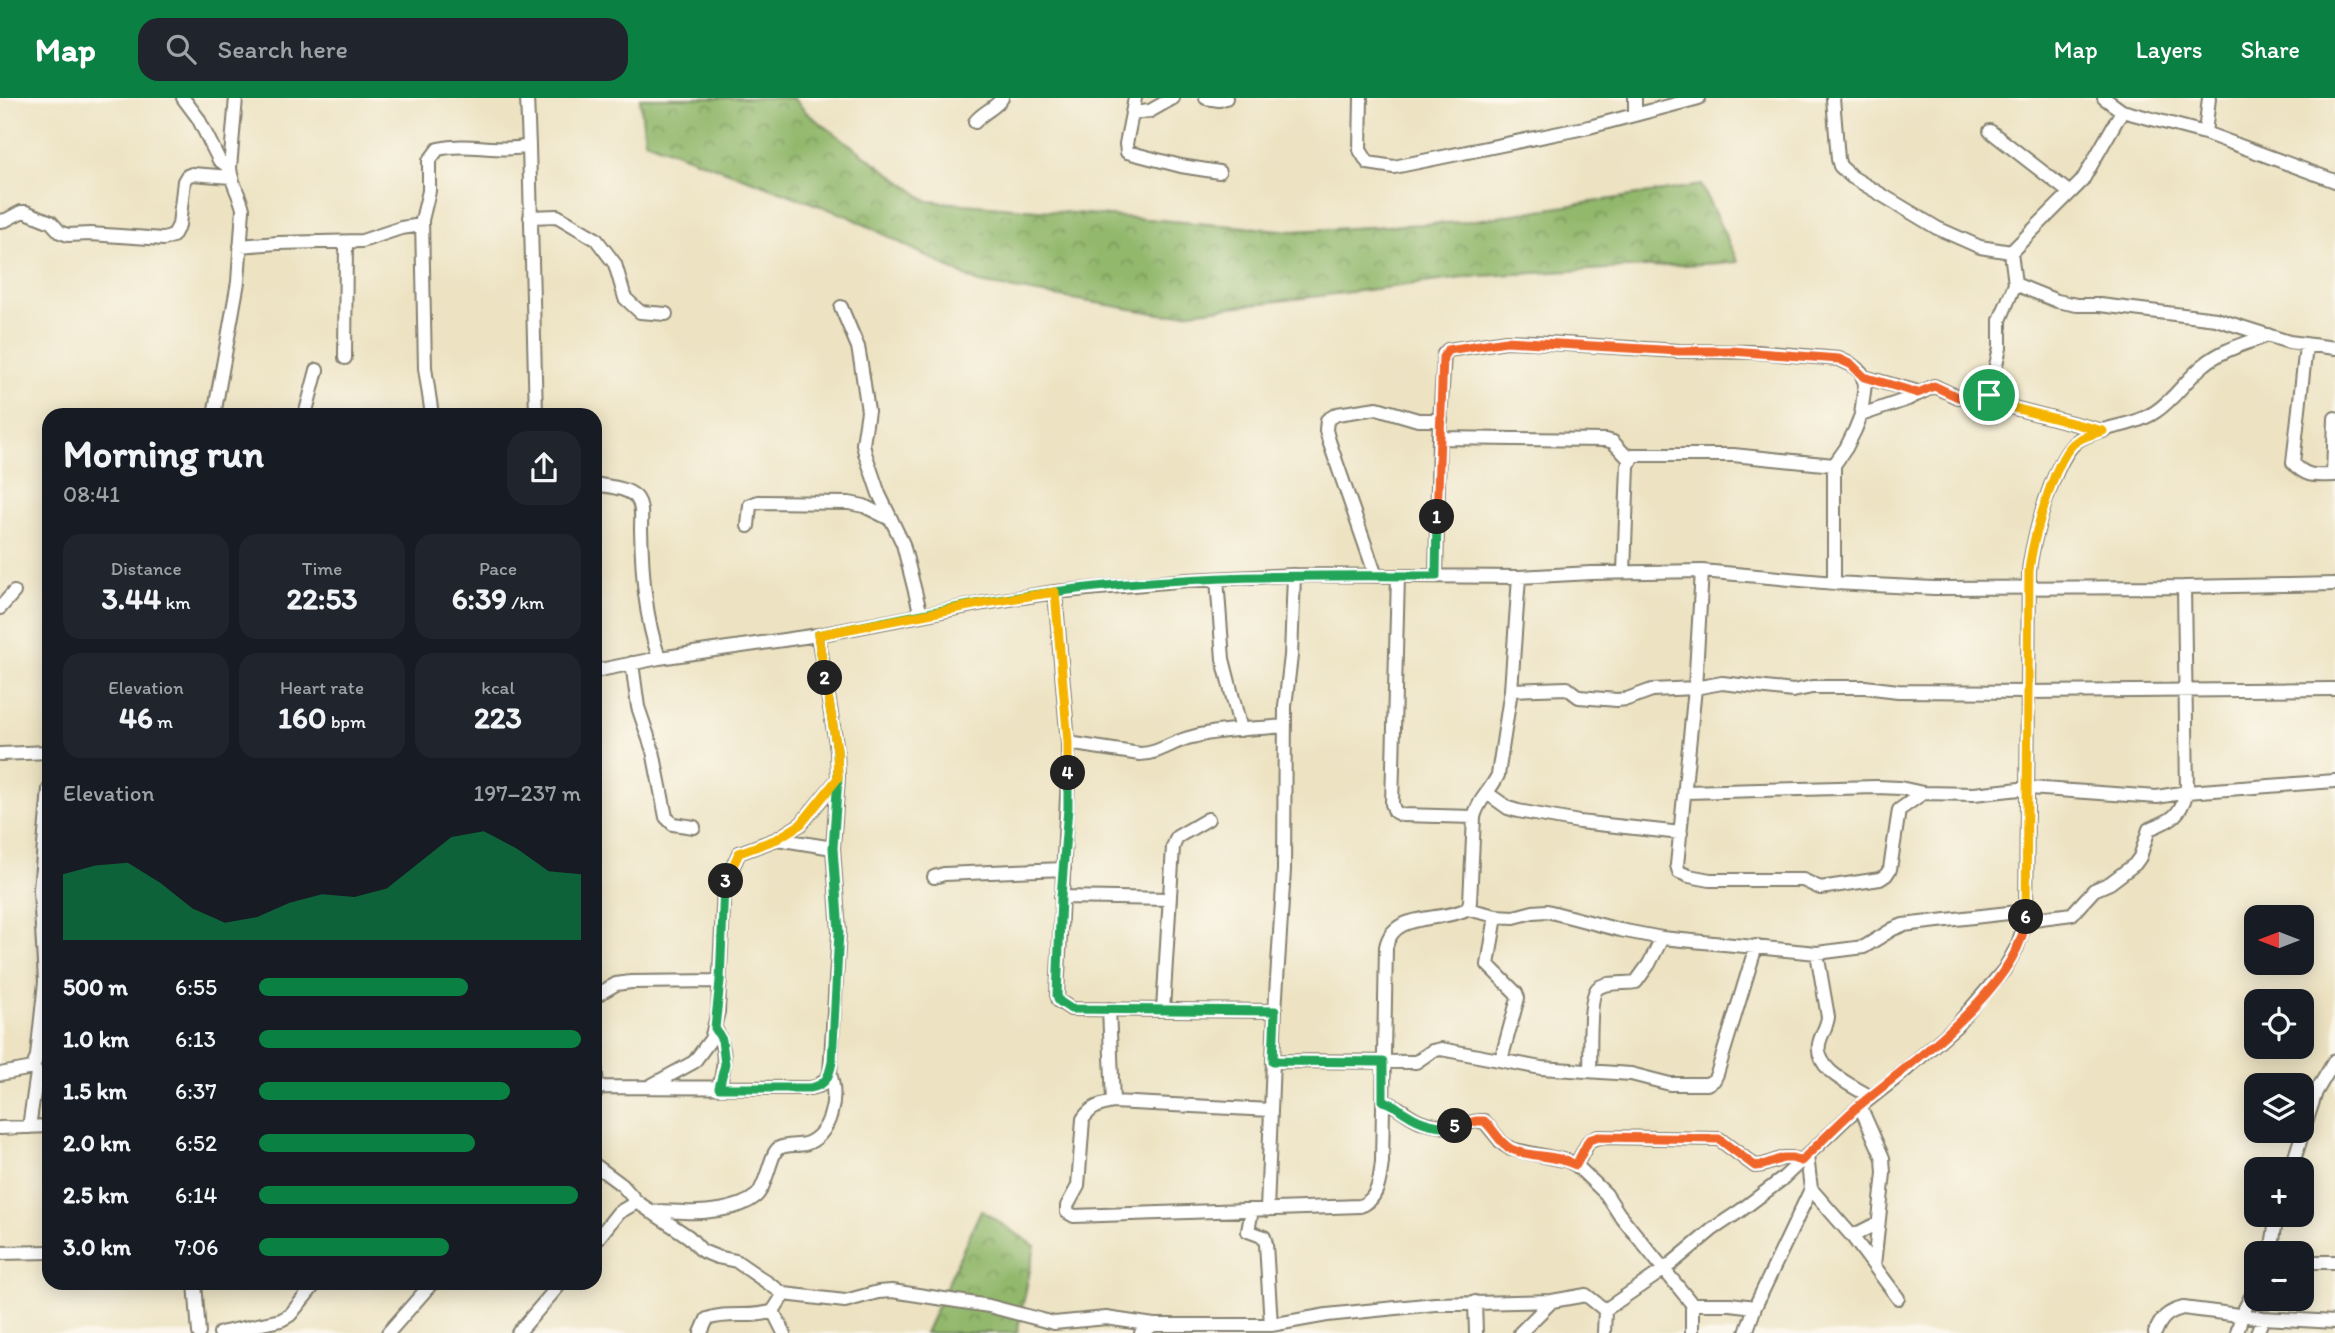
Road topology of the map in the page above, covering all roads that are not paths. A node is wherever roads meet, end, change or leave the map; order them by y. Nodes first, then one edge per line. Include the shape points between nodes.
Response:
1 (183, 98) edge
2 (236, 98) edge
3 (527, 98) edge
4 (1002, 98) edge
5 (1135, 98) edge
6 (1172, 98) edge
7 (1206, 98) edge
8 (1226, 98) edge
9 (1361, 98) edge
10 (1635, 98) edge
11 (1699, 98) edge
12 (1833, 98) edge
13 (2104, 98) edge
14 (2208, 98) edge
15 (2122, 111) junction
16 (1132, 113) junction
17 (1635, 115) junction
18 (975, 122) dead end
19 (1990, 131) dead end
20 (2205, 133) junction
21 (529, 146) junction
22 (230, 172) junction
23 (1219, 172) dead end
24 (2335, 181) edge
25 (2070, 193) junction
26 (530, 217) junction
27 (0, 221) edge
28 (422, 225) junction
29 (346, 243) junction
30 (240, 246) junction
31 (2011, 252) junction
32 (2015, 284) junction
33 (841, 307) dead end
34 (666, 314) dead end
35 (2268, 335) junction
36 (2306, 346) junction
37 (2335, 348) edge
38 (345, 358) dead end
39 (317, 370) dead end
40 (1864, 377) junction
41 (1918, 393) junction
42 (1989, 395) junction
43 (215, 408) edge
44 (307, 408) edge
45 (431, 408) edge
46 (536, 408) edge
47 (1861, 415) junction
48 (2335, 418) edge
49 (1441, 420) junction
50 (2103, 431) junction
51 (1438, 438) junction
52 (1629, 459) junction
53 (1834, 465) junction
54 (2334, 475) edge
55 (602, 485) edge
56 (890, 519) junction
57 (748, 526) dead end
58 (1702, 570) junction
59 (1624, 572) junction
60 (1294, 575) junction
61 (1376, 576) junction
62 (1398, 576) junction
63 (1436, 576) junction
64 (1519, 577) junction
65 (1217, 579) junction
66 (1834, 583) junction
67 (2335, 584) edge
68 (2029, 586) junction
69 (2184, 587) junction
70 (14, 592) dead end
71 (1055, 592) junction
72 (0, 608) edge
73 (921, 615) junction
74 (818, 635) junction
75 (659, 658) junction
76 (632, 663) junction
77 (602, 669) edge
78 (1695, 688) junction
79 (2335, 689) edge
80 (1511, 690) junction
81 (2028, 692) junction
82 (2187, 692) junction
83 (1286, 726) junction
84 (1241, 730) junction
85 (1068, 743) junction
86 (42, 752) edge
87 (0, 754) edge
88 (838, 778) junction
89 (2335, 781) edge
90 (2029, 788) junction
91 (1686, 792) junction
92 (2187, 792) junction
93 (1487, 793) junction
94 (1923, 793) junction
95 (1474, 817) junction
96 (1208, 819) dead end
97 (694, 827) dead end
98 (1681, 833) junction
99 (777, 839) junction
100 (833, 848) junction
101 (42, 868) edge
102 (1064, 869) junction
103 (934, 877) dead end
104 (1061, 897) junction
105 (1170, 899) junction
106 (1467, 909) junction
107 (2026, 915) junction
108 (1496, 916) junction
109 (42, 927) edge
110 (1662, 938) junction
111 (1756, 946) junction
112 (1817, 953) junction
113 (720, 981) junction
114 (602, 992) edge
115 (1109, 1009) junction
116 (42, 1010) edge
117 (1163, 1010) junction
118 (1275, 1011) junction
119 (715, 1028) junction
120 (1501, 1060) junction
121 (2335, 1060) edge
122 (1273, 1061) junction
123 (1383, 1062) junction
124 (33, 1068) junction
125 (1590, 1070) junction
126 (0, 1074) edge
127 (830, 1074) junction
128 (647, 1088) junction
129 (719, 1088) junction
130 (602, 1091) edge
131 (1871, 1097) junction
132 (1383, 1101) junction
133 (1113, 1102) junction
134 (1860, 1106) junction
135 (1271, 1110) junction
136 (42, 1126) edge
137 (29, 1127) junction
138 (0, 1128) edge
139 (2295, 1157) edge
140 (1804, 1158) junction
141 (1576, 1165) junction
142 (602, 1170) edge
143 (1811, 1189) junction
144 (637, 1202) junction
145 (1252, 1210) junction
146 (1267, 1210) junction
147 (651, 1212) junction
148 (1878, 1223) junction
149 (602, 1233) edge
150 (1852, 1236) junction
151 (42, 1252) edge
152 (0, 1253) edge
153 (2314, 1262) edge
154 (2335, 1262) edge
155 (1874, 1265) junction
156 (1665, 1269) junction
157 (196, 1290) edge
158 (310, 1290) edge
159 (426, 1290) edge
160 (555, 1290) edge
161 (784, 1294) junction
162 (1898, 1298) dead end
163 (1552, 1301) junction
164 (1475, 1303) junction
165 (1692, 1304) junction
166 (1755, 1307) junction
167 (1605, 1310) junction
168 (2244, 1310) edge
169 (774, 1311) junction
170 (2242, 1314) junction
171 (2263, 1318) junction
172 (2335, 1322) edge
173 (1154, 1325) junction
174 (1271, 1325) junction
175 (199, 1333) edge
176 (220, 1333) edge
177 (388, 1333) edge
178 (518, 1333) edge
179 (701, 1333) edge
180 (784, 1333) edge
181 (1140, 1333) edge
182 (1476, 1333) edge
183 (1520, 1333) edge
184 (1604, 1333) edge
185 (1692, 1333) edge
186 (1746, 1333) edge
187 (2155, 1333) edge
188 (2237, 1333) edge
189 (2257, 1333) edge

1 - 22 street
2 - 22 street
3 - 21 street
4 - 18 street
5 - 16 street
6 - 16 street via 1150,111
7 - 8 street
9 - 17 street via 1360,149 1368,163 1382,167
10 - 17 street
11 - 17 street
12 - 31 street via 1838,159 1852,177 1937,228 1980,247
13 - 15 street
14 - 20 street
15 - 20 street
15 - 25 street via 2082,181
16 - 23 street via 1128,152
19 - 25 street
20 - 24 street
21 - 26 street
21 - 28 street via 439,149 429,161
22 - 27 street via 187,176 179,225 173,236 164,239 68,235 26,212
22 - 30 street via 243,209
25 - 31 street
26 - 34 street via 557,216 596,239 615,264 625,298 640,312
26 - 46 street
28 - 29 street
28 - 45 street via 425,368
29 - 30 street
29 - 38 street
30 - 43 street via 233,318
31 - 32 street
32 - 35 street via 2077,305 2216,319
32 - 42 street via 2000,320 2000,348
33 - 56 street via 861,364 868,411 865,453
35 - 36 street
35 - 50 street via 2226,350 2204,364 2149,416
36 - 37 street
36 - 54 street via 2293,463 2303,473
39 - 44 street
40 - 41 street
40 - 47 street
40 - 49 street via 1839,359 1506,341 1446,351
41 - 42 street via 1934,386 1958,397
41 - 47 street
42 - 50 street via 2014,408
47 - 53 street
48 - 54 street
49 - 51 street
49 - 61 street via 1419,420 1377,408 1337,414 1327,420 1329,441
50 - 68 street via 2081,438 2064,456 2031,548
51 - 52 street via 1606,440
51 - 63 street
52 - 53 street via 1638,454 1733,455
52 - 59 street
53 - 66 street
55 - 75 street via 634,495 640,504 650,631
56 - 57 street via 849,503 758,502 750,505
56 - 73 street via 903,544
58 - 59 street
58 - 66 street
58 - 78 street
59 - 64 street
60 - 61 street
60 - 65 street
60 - 83 street
61 - 62 street
62 - 63 street
62 - 95 street via 1392,804 1402,816
63 - 64 street
64 - 80 street
65 - 71 street
65 - 84 street via 1223,659
66 - 68 street
67 - 69 street
68 - 69 street
68 - 81 street
69 - 82 street
70 - 72 street
71 - 73 street
71 - 85 street
73 - 74 street
74 - 75 street
74 - 88 street
75 - 76 street
76 - 77 street
76 - 97 street via 638,707 653,751 666,817 673,824
78 - 80 street via 1652,690 1617,701 1579,697 1567,688
78 - 81 street via 1722,683 1793,691 1865,687
78 - 91 street
79 - 82 street
80 - 93 street via 1498,775
81 - 82 street
81 - 90 street
82 - 92 street
83 - 84 street
83 - 118 street via 1284,870
84 - 85 street via 1188,737 1150,754
85 - 102 street
86 - 87 street
88 - 99 street via 801,824
88 - 100 street
89 - 92 street
90 - 92 street via 2144,797
90 - 94 street
90 - 107 street
91 - 94 street via 1900,788
91 - 98 street
92 - 107 street via 2169,822 2149,829 2140,857 2122,875 2094,890 2072,914
93 - 95 street
93 - 98 street via 1518,811
94 - 98 street via 1899,810 1886,876 1862,882 1819,888 1803,880 1689,876 1677,869
95 - 106 street
96 - 105 street via 1174,841
99 - 100 street
99 - 113 street via 739,853 724,886
100 - 127 street via 839,932
101 - 109 street
102 - 103 street
102 - 104 street
104 - 105 street
104 - 115 street via 1059,1001 1071,1009
105 - 117 street
106 - 108 street
106 - 123 street via 1406,923 1388,936
107 - 112 street via 1903,925 1864,947
107 - 131 street via 2017,947 1989,989 1956,1026
108 - 110 street via 1514,918 1548,911
108 - 120 street via 1488,965 1518,998
110 - 111 street
110 - 125 street via 1636,982 1595,991 1590,1008
111 - 112 street
111 - 125 street via 1714,1080 1670,1084
112 - 131 street via 1828,1017 1820,1059 1827,1069
113 - 114 street via 631,982
113 - 119 street
115 - 117 street
115 - 133 street
116 - 124 street
117 - 118 street
118 - 122 street
119 - 128 street via 694,1062
119 - 129 street via 722,1040 725,1064
120 - 123 street via 1441,1049 1416,1062
120 - 125 street
121 - 139 street via 2316,1092
122 - 123 street
122 - 135 street
123 - 132 street
124 - 126 street
124 - 137 street via 37,1073
127 - 129 street via 819,1086 810,1088
127 - 147 street via 831,1114 821,1136 778,1148 758,1195 741,1205 701,1212
128 - 129 street
128 - 130 street
131 - 134 street
132 - 141 street via 1424,1122 1447,1127 1484,1121 1511,1149
132 - 146 street via 1380,1177 1367,1204
133 - 135 street
133 - 145 street via 1093,1108 1083,1119 1078,1186 1067,1212 1074,1216
134 - 140 street
134 - 148 street via 1883,1158
135 - 146 street
136 - 137 street
137 - 138 street
140 - 141 street via 1755,1166 1719,1139 1598,1137 1589,1140
140 - 143 street
140 - 156 street
141 - 156 street
142 - 144 street
143 - 150 street
143 - 166 street
144 - 147 street
144 - 149 street via 618,1213
145 - 146 street
145 - 174 street via 1248,1231 1264,1237 1266,1244
147 - 161 street via 702,1251 736,1261
148 - 150 street
148 - 155 street
150 - 155 street
151 - 152 street
153 - 154 street
155 - 162 street
156 - 165 street
156 - 167 street
157 - 175 street
158 - 176 street via 281,1320
159 - 177 street
160 - 178 street
161 - 169 street
161 - 173 street via 845,1301 892,1292 989,1306 1054,1323 1106,1318
163 - 164 street
163 - 167 street via 1586,1295
163 - 183 street
164 - 174 street via 1327,1315
164 - 182 street
165 - 166 street
165 - 185 street
166 - 186 street
167 - 184 street
168 - 170 street
169 - 179 street via 715,1316 707,1319
169 - 180 street
170 - 171 street
170 - 187 street via 2183,1308 2171,1311
170 - 188 street
171 - 172 street
171 - 189 street
173 - 174 street
173 - 181 street

